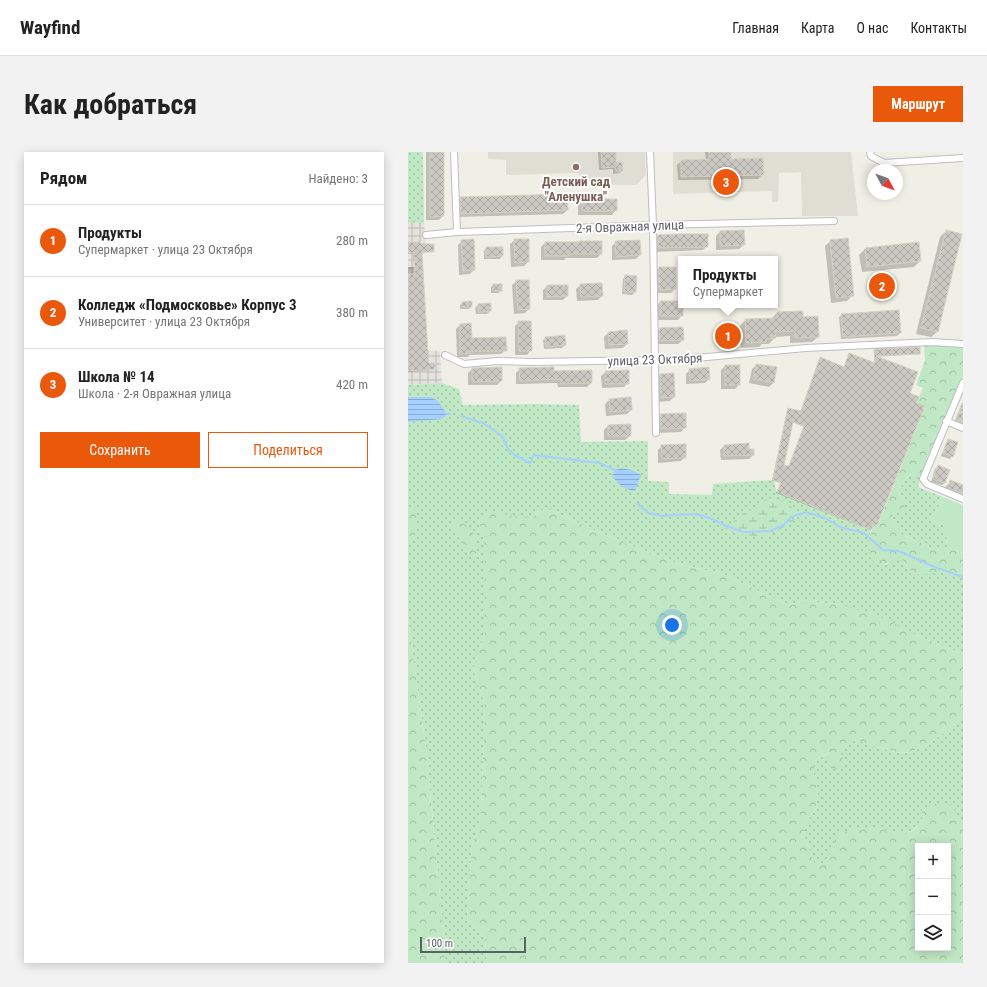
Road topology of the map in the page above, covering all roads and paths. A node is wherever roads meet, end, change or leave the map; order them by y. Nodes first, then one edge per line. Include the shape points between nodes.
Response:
1 (454, 152) edge
2 (650, 152) edge
3 (870, 152) edge
4 (963, 158) edge
5 (834, 222) dead end
6 (653, 225) junction
7 (457, 232) junction
8 (426, 235) dead end
9 (963, 344) edge
10 (445, 355) dead end
11 (656, 360) junction
12 (963, 383) edge
13 (946, 421) junction
14 (963, 428) edge
15 (656, 433) dead end
16 (963, 499) edge

1 - 7 street
2 - 6 street
3 - 4 street via 871,156 884,163
5 - 6 street, 2-я Овражная улица
6 - 7 street, 2-я Овражная улица
6 - 11 street
7 - 8 street, 2-я Овражная улица
9 - 11 street, улица 23 Октября via 932,342 815,347
10 - 11 street, улица 23 Октября via 464,364 497,361
11 - 15 street
12 - 13 street
13 - 14 street
13 - 16 street via 923,479 928,484

